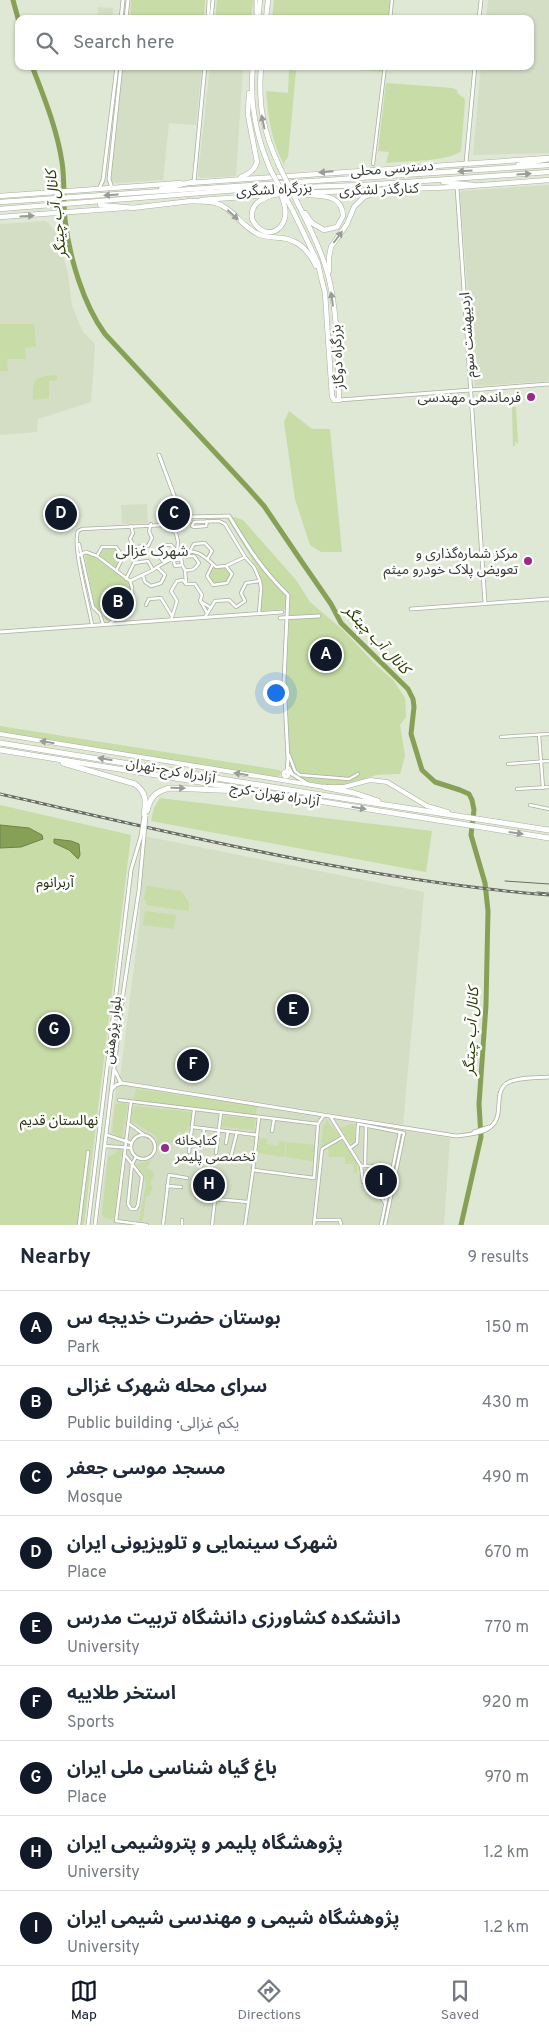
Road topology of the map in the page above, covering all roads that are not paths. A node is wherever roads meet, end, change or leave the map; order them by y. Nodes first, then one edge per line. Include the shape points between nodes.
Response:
1 (123, 0) edge
2 (128, 0) edge
3 (211, 0) edge
4 (256, 0) edge
5 (260, 0) edge
6 (268, 0) edge
7 (392, 0) edge
8 (481, 0) edge
9 (121, 15) edge
10 (126, 15) edge
11 (209, 15) edge
12 (257, 15) edge
13 (258, 15) edge
14 (266, 15) edge
15 (390, 15) edge
16 (479, 15) edge
17 (117, 70) edge
18 (120, 70) edge
19 (205, 70) edge
20 (253, 70) edge
21 (261, 70) edge
22 (385, 70) edge
23 (475, 70) edge
24 (251, 86) junction
25 (117, 87) junction
26 (549, 158) edge
27 (466, 162) junction
28 (373, 164) dead end
29 (549, 165) edge
30 (495, 169) junction
31 (549, 172) edge
32 (235, 179) junction
33 (276, 180) junction
34 (549, 180) edge
35 (421, 181) junction
36 (193, 182) junction
37 (474, 184) junction
38 (457, 186) junction
39 (112, 188) junction
40 (99, 189) junction
41 (386, 189) junction
42 (143, 192) junction
43 (297, 193) junction
44 (273, 195) junction
45 (0, 196) edge
46 (189, 201) junction
47 (0, 202) edge
48 (297, 202) junction
49 (74, 205) junction
50 (134, 208) junction
51 (0, 209) edge
52 (0, 217) edge
53 (321, 278) junction
54 (330, 283) junction
55 (549, 384) edge
56 (471, 390) junction
57 (339, 400) junction
58 (159, 455) dead end
59 (207, 521) junction
60 (151, 524) junction
61 (131, 526) junction
62 (188, 551) junction
63 (177, 552) junction
64 (80, 554) junction
65 (97, 556) junction
66 (182, 557) junction
67 (245, 557) junction
68 (174, 558) junction
69 (208, 558) junction
70 (164, 562) junction
71 (213, 563) junction
72 (182, 566) junction
73 (226, 566) junction
74 (157, 567) junction
75 (154, 570) junction
76 (185, 570) junction
77 (116, 571) junction
78 (143, 576) junction
79 (126, 579) junction
80 (130, 581) junction
81 (260, 581) junction
82 (186, 584) junction
83 (89, 597) junction
84 (549, 599) edge
85 (177, 601) junction
86 (200, 601) junction
87 (485, 604) junction
88 (146, 605) dead end
89 (167, 607) junction
90 (211, 608) junction
91 (411, 609) dead end
92 (98, 612) junction
93 (282, 612) dead end
94 (259, 613) junction
95 (206, 615) junction
96 (91, 616) junction
97 (319, 616) dead end
98 (172, 618) junction
99 (280, 618) dead end
100 (287, 618) junction
101 (110, 623) junction
102 (103, 624) junction
103 (92, 625) junction
104 (0, 632) edge
105 (0, 734) edge
106 (549, 734) edge
107 (539, 735) junction
108 (501, 737) dead end
109 (0, 743) edge
110 (0, 750) edge
111 (288, 752) junction
112 (46, 758) junction
113 (541, 761) junction
114 (549, 761) edge
115 (508, 764) dead end
116 (286, 774) junction
117 (358, 774) dead end
118 (309, 784) junction
119 (324, 787) junction
120 (543, 788) junction
121 (549, 788) edge
122 (517, 789) dead end
123 (252, 790) junction
124 (393, 806) junction
125 (530, 806) dead end
126 (549, 809) edge
127 (145, 816) junction
128 (464, 817) junction
129 (549, 830) edge
130 (142, 836) junction
131 (549, 838) edge
132 (130, 870) junction
133 (141, 871) junction
134 (129, 888) junction
135 (139, 890) junction
136 (115, 1069) junction
137 (549, 1077) edge
138 (122, 1083) junction
139 (112, 1089) junction
140 (120, 1100) dead end
141 (131, 1102) junction
142 (194, 1110) junction
143 (221, 1113) junction
144 (324, 1115) junction
145 (330, 1116) junction
146 (259, 1117) junction
147 (274, 1119) junction
148 (128, 1123) junction
149 (318, 1124) junction
150 (366, 1126) junction
151 (192, 1127) junction
152 (204, 1128) junction
153 (218, 1130) junction
154 (228, 1131) junction
155 (237, 1132) junction
156 (272, 1132) dead end
157 (400, 1132) junction
158 (257, 1134) junction
159 (107, 1135) junction
160 (144, 1135) junction
161 (343, 1137) junction
162 (203, 1140) dead end
163 (125, 1142) junction
164 (132, 1143) junction
165 (226, 1143) dead end
166 (105, 1146) junction
167 (125, 1148) junction
168 (131, 1148) junction
169 (350, 1148) junction
170 (88, 1152) dead end
171 (189, 1152) dead end
172 (124, 1154) junction
173 (216, 1154) dead end
174 (231, 1156) dead end
175 (136, 1157) junction
176 (132, 1164) junction
177 (363, 1166) junction
178 (253, 1170) junction
179 (187, 1178) dead end
180 (372, 1183) junction
181 (199, 1184) dead end
182 (168, 1186) junction
183 (181, 1187) dead end
184 (215, 1198) junction
185 (248, 1202) junction
186 (386, 1204) junction
187 (182, 1220) dead end
188 (314, 1220) junction
189 (116, 1223) edge
190 (79, 1225) edge
191 (88, 1225) edge
192 (96, 1225) edge
193 (147, 1225) edge
194 (163, 1225) edge
195 (182, 1225) edge
196 (212, 1225) edge
197 (245, 1225) edge
198 (314, 1225) edge
199 (342, 1225) edge
200 (383, 1225) edge

1 - 9 street
2 - 10 street
3 - 11 street
4 - 12 street
5 - 13 main road
6 - 14 main road
7 - 15 street
8 - 16 street
17 - 25 street
18 - 25 street
19 - 36 street
20 - 24 main road
48 -> 21 main road, بزرگراه دوگاز, bridge via 268,141 262,118
22 - 28 street
23 - 27 street
24 - 32 main road via 248,115 257,162 250,173
24 - 33 main road, بزرگراه دوگاز, bridge via 256,132
25 - 39 street via 109,179
25 - 40 street
26 - 27 main road, دسترسی محلی
26 - 30 main road
27 -> 32 main road, دسترسی محلی
29 - 30 main road, بزرگراه لشگری
30 -> 42 main road, بزرگراه لشگری
35 -> 31 main road, بزرگراه لشگری
32 - 36 main road
33 - 44 main road, bridge via 286,217 284,224 274,231 264,232 252,219 254,207
33 - 53 main road, بزرگراه دوگاز, bridge via 318,263
34 - 37 main road, کنارگذر لشگری
35 - 37 main road
35 - 49 main road, بزرگراه لشگری via 250,189
36 - 39 main road
36 - 42 main road
37 - 38 main road, کنارگذر لشگری
38 - 41 main road, کنارگذر لشگری
38 - 56 street, اردیبهشت سوم
39 - 40 main road
40 - 45 main road
41 - 43 main road, کنارگذر لشگری
54 -> 41 main road via 331,247 347,224 354,206 364,197
42 -> 47 main road, بزرگراه لشگری
43 - 44 main road, کنارگذر لشگری
43 - 48 main road via 333,198 342,206 342,222 330,230 317,228
44 - 46 main road, کنارگذر لشگری
46 - 50 main road, کنارگذر لشگری
46 -> 53 main road via 215,203 255,233 300,244 312,258
48 - 54 main road, بزرگراه دوگاز via 317,244
49 - 50 main road
49 - 51 main road, بزرگراه لشگری
52 -> 50 main road, کنارگذر لشگری
53 - 57 main road, بزرگراه دوگاز via 332,396
57 -> 54 main road, بزرگراه دوگاز
55 - 56 street
56 - 57 street
56 - 87 street, اردیبهشت سوم
58 - 100 street via 180,514 187,517 229,516 257,562 288,595
59 - 59 street via 194,522 192,526 203,527
59 - 67 street via 225,524
60 - 61 street
60 - 61 street via 152,538 148,546 141,547 134,547 130,539 133,533
60 - 63 street via 165,524 174,531 178,537
61 - 64 street via 78,531
62 - 63 street
62 - 66 street
62 - 69 street
62 - 69 street via 194,544 205,543 212,551
63 - 66 street
63 - 68 street
63 - 70 street via 172,545 164,545 159,556
64 - 65 street via 89,552
64 - 83 street
65 - 77 street
65 - 77 street via 102,547 116,547 123,557
66 - 68 street
66 - 72 street
66 - 76 street via 194,556 199,563 191,571
67 - 73 street
67 - 81 street
68 - 70 street
68 - 72 street via 175,566
69 - 71 street
70 - 74 street
71 - 73 street
71 - 73 street via 207,576 213,585 227,583 232,574
72 - 76 street
74 - 75 street
74 - 78 street via 165,576 161,583 151,586
75 - 78 street
75 - 79 street via 148,561 134,562
76 - 82 street
77 - 79 street
78 - 80 street
79 - 80 street
80 - 101 street via 132,601
81 - 90 street via 246,583 241,593 245,601 236,607 229,600 215,600
81 - 94 street
82 - 85 street via 183,580 177,581 171,591
82 - 86 street via 195,584 202,595
83 - 92 street
83 - 96 street
84 - 87 street
85 - 89 street
85 - 98 street
86 - 90 street
86 - 95 street
87 - 91 street
88 - 89 street via 149,599 161,598
89 - 98 street
90 - 95 street
92 - 96 street
92 - 102 street
93 - 94 street
94 - 95 street
95 - 98 street
96 - 103 street
97 - 100 street
98 - 101 street
99 - 100 street
100 - 111 street via 284,680
101 - 102 street
102 - 103 street
103 - 104 street
116 -> 105 main road
106 - 107 street
107 - 108 street
107 - 113 street
124 -> 109 highway, آزادراه کرج-تهران
110 - 112 highway, آزادراه تهران-کرج
111 - 116 street
111 - 117 street via 295,771 300,775 349,779
112 - 123 highway, آزادراه تهران-کرج
112 - 127 highway via 134,784 146,798
113 - 114 street
113 - 115 street
113 - 120 street
116 - 118 street
116 - 118 main road via 290,781
118 - 119 main road
119 - 124 highway
119 - 128 main road via 344,787 370,780 387,782 427,806
120 - 121 street
120 - 122 street
127 -> 123 highway via 154,795 164,789
123 -> 131 highway, آزادراه تهران-کرج
124 - 128 highway, آزادراه کرج-تهران
125 - 126 street
127 - 130 street, bridge
128 - 129 highway, آزادراه کرج-تهران
130 - 132 street, بلوار پژوهش
130 - 133 street, بلوار پژوهش
132 - 133 street via 136,866
132 - 134 street, بلوار پژوهش
133 - 135 street, بلوار پژوهش
134 - 135 street via 133,892
134 - 191 street, بلوار پژوهش
135 - 136 street, بلوار پژوهش
136 - 138 street
136 - 139 street, بلوار پژوهش
137 - 145 street via 506,1084 500,1097 498,1116 487,1128 456,1136
138 - 139 street
138 - 144 street
139 - 159 street, بلوار پژوهش
140 - 141 street
141 - 142 street
141 - 148 street
142 - 143 street
142 - 151 street
143 - 146 street
143 - 153 street
144 - 145 street
144 - 149 street
145 - 161 street
146 - 147 street
146 - 158 street
147 - 149 street
147 - 156 street
148 - 160 street
148 - 163 street
149 - 178 street via 314,1178
150 - 157 street
150 - 169 street via 358,1124 357,1143
150 - 177 street
151 - 152 street
151 - 171 street
152 - 153 street
152 - 162 street
153 - 154 street
153 - 173 street
154 - 155 street
154 - 165 street
155 - 158 street
155 - 174 street
157 - 186 street
157 - 200 street via 404,1133
158 - 178 street
159 - 163 street
159 - 166 street, بلوار پژوهش
160 - 164 street via 136,1137
160 - 175 street via 154,1141 155,1149 148,1158
161 - 169 street
161 - 188 street via 322,1149
163 - 164 street
163 - 167 street
164 - 168 street
166 - 167 street
166 - 192 street, بلوار پژوهش
167 - 168 street
167 - 172 street
168 - 175 street
169 - 177 street
170 - 190 street
172 - 176 street
172 - 189 street
175 - 176 street
176 - 176 street via 128,1204 131,1209 136,1209 142,1176
177 - 180 street via 372,1166
177 - 180 street via 362,1182
178 - 185 street
179 - 182 street via 168,1176
180 - 186 street
181 - 184 street via 197,1197
182 - 183 street
182 - 194 street
184 - 185 street
184 - 196 street
185 - 197 street
186 - 200 street
187 - 195 street
188 - 198 street
188 - 199 street via 340,1220
189 - 193 street

